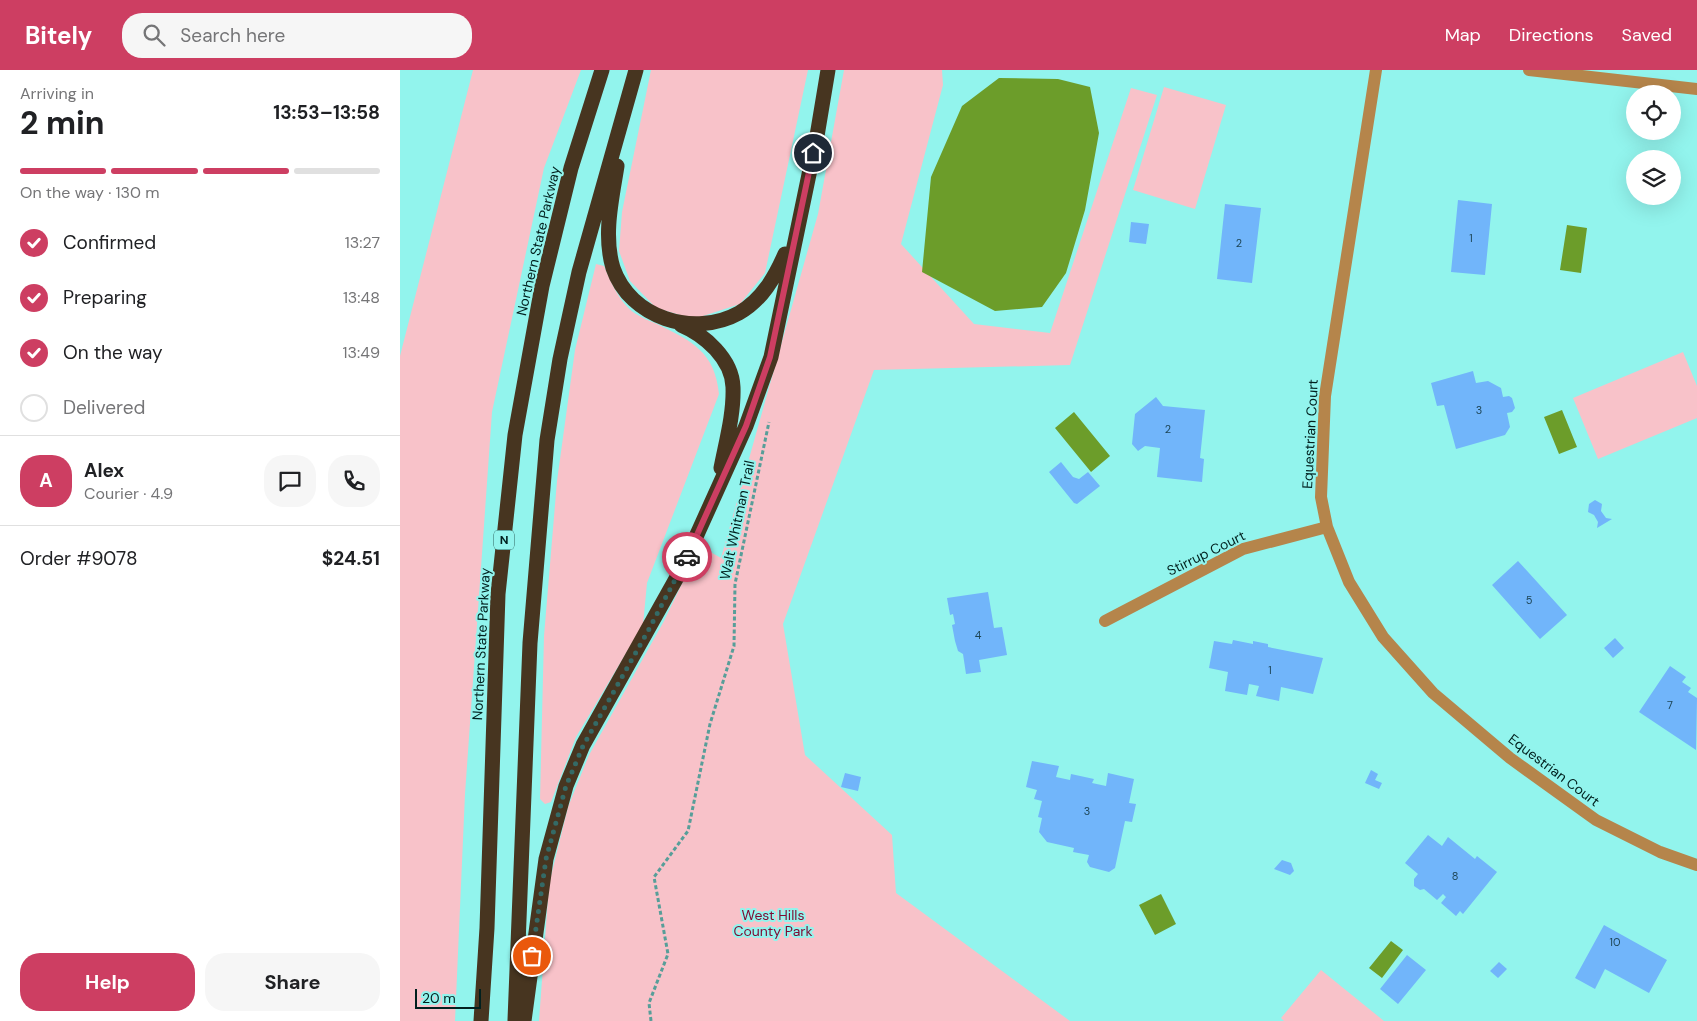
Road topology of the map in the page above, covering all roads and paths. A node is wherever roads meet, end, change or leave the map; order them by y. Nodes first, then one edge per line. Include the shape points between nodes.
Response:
1 (602, 70) edge
2 (828, 70) edge
3 (1376, 70) edge
4 (1529, 70) edge
5 (634, 75) edge
6 (1697, 89) edge
7 (802, 205) junction
8 (676, 322) junction
9 (770, 419) dead end
10 (716, 494) junction
11 (1327, 527) junction
12 (1105, 621) dead end
13 (1697, 865) edge
14 (481, 1021) edge
15 (515, 1021) edge
16 (524, 1021) edge
17 (650, 1021) edge

1 - 14 highway, Northern State Parkway / N via 571,168 542,286 515,434 498,594
2 - 7 highway
3 - 11 street, Equestrian Court via 1325,396 1321,497
4 - 6 street
5 - 8 highway via 610,214 608,249 621,286 633,300 648,311
5 - 15 highway via 579,272 547,440 530,643
7 - 8 highway via 777,273 752,304 723,321 706,324
7 - 10 highway via 770,357 746,426
8 - 10 highway via 708,342 724,361 733,386
9 - 17 path, Walt Whitman Trail via 735,584 734,646 710,724 688,831 654,877 668,954 649,1003
10 - 16 highway via 681,570 583,746 566,786 546,859
11 - 12 street, Stirrup Court via 1243,548
11 - 13 street, Equestrian Court via 1349,582 1382,637 1433,693 1510,758 1596,820 1660,852

